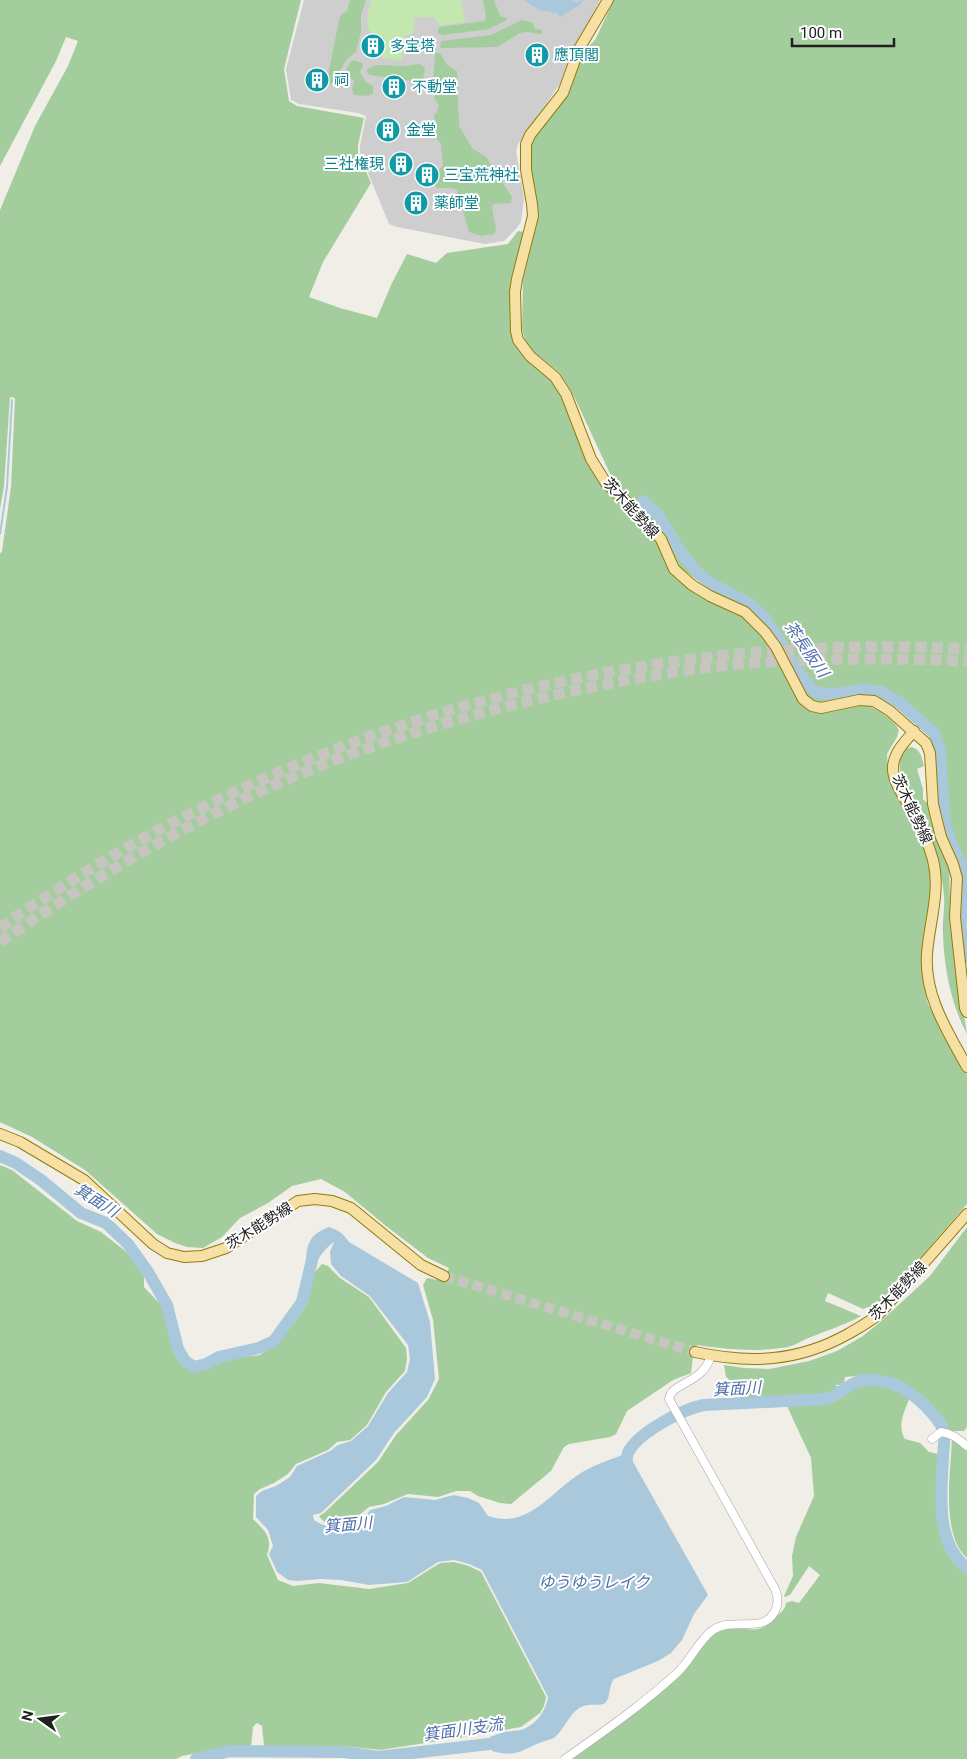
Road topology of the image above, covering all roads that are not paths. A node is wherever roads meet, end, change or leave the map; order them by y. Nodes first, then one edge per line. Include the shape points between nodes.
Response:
1 (608, 0) edge
2 (914, 732) junction
3 (967, 1012) edge
4 (967, 1067) edge
5 (0, 1134) edge
6 (967, 1214) edge
7 (444, 1276) tunnel mouth
8 (696, 1352) tunnel mouth
9 (713, 1356) junction
10 (932, 1439) dead end
11 (967, 1446) edge
12 (565, 1759) edge

1 - 2 main road, 茨木能勢線 via 579,48 563,92 526,144 526,170 533,216 515,292 518,340 530,356 556,377 566,394 591,459 606,483 661,539 674,569 710,596 745,612 765,632 803,699 821,708 858,700 874,701
2 - 3 main road via 926,743 930,754 936,821 957,878 955,917
2 - 4 main road, 茨木能勢線 via 897,752 893,772 928,842 934,863 928,982 933,1002
5 - 7 main road, 茨木能勢線 via 20,1142 84,1180 167,1254 184,1257 210,1254 226,1248 298,1201 315,1199 351,1208 420,1265
6 - 9 main road, 茨木能勢線 via 871,1322 799,1353 760,1360
8 - 9 main road, 茨木能勢線
9 - 12 street via 702,1372 670,1394 669,1399 775,1589 777,1604 771,1616 761,1623 727,1624 714,1629 679,1671
10 - 11 street via 941,1432 958,1437

